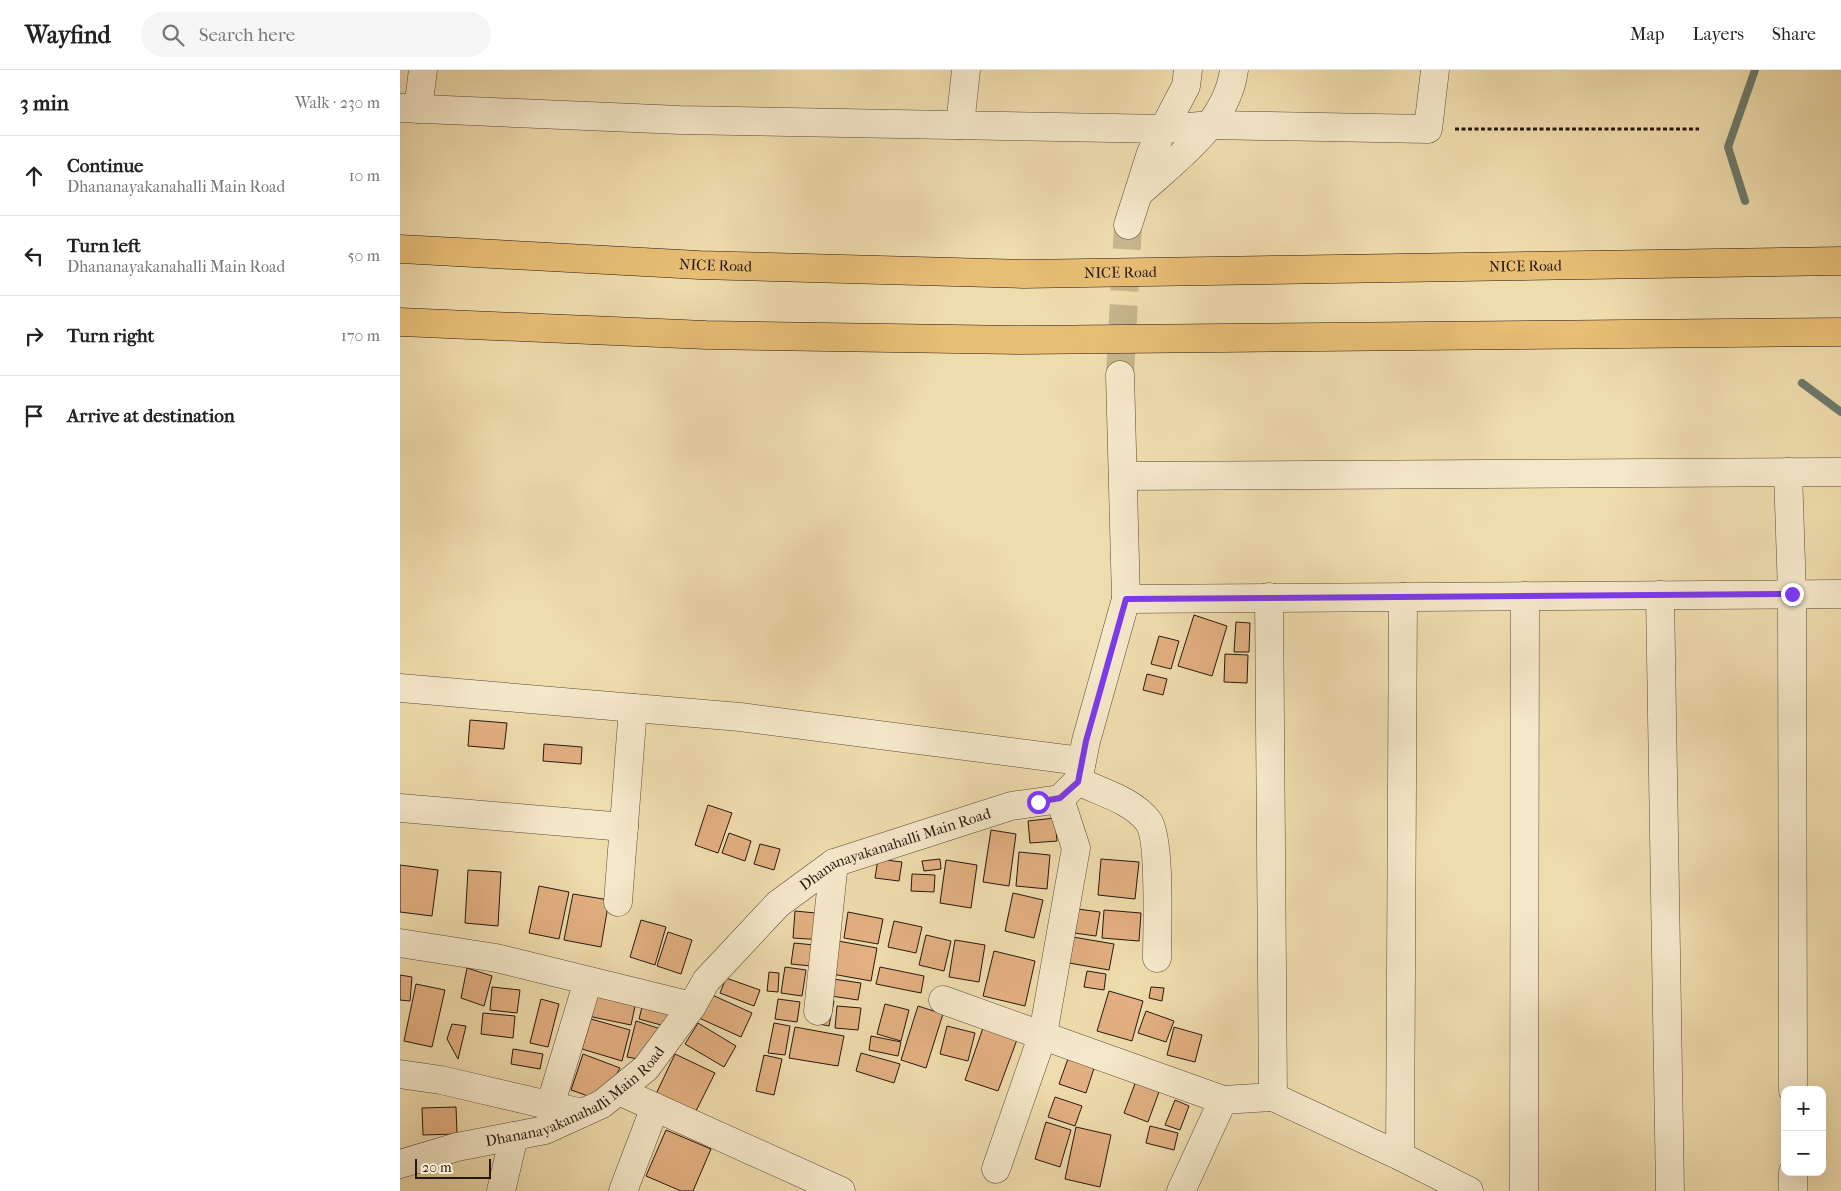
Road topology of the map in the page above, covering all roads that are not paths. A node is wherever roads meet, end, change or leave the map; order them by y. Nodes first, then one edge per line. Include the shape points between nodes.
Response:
1 (423, 70) edge
2 (966, 70) edge
3 (1188, 70) edge
4 (1234, 70) edge
5 (1436, 70) edge
6 (409, 108) edge
7 (960, 125) junction
8 (1211, 125) junction
9 (1166, 129) junction
10 (1136, 196) junction
11 (1128, 225) tunnel mouth
12 (400, 249) edge
13 (1841, 261) edge
14 (400, 322) edge
15 (1841, 332) edge
16 (1120, 375) tunnel mouth
17 (1788, 472) junction
18 (1841, 472) edge
19 (1123, 476) junction
20 (1792, 594) junction
21 (1841, 594) edge
22 (1660, 595) junction
23 (1525, 596) junction
24 (1269, 597) junction
25 (1403, 597) junction
26 (1126, 599) junction
27 (400, 688) edge
28 (633, 708) junction
29 (1073, 780) junction
30 (400, 808) edge
31 (624, 827) junction
32 (834, 863) junction
33 (618, 902) dead end
34 (400, 943) edge
35 (1158, 958) dead end
36 (588, 981) junction
37 (943, 1000) dead end
38 (692, 1006) junction
39 (818, 1011) dead end
40 (1043, 1034) junction
41 (400, 1074) edge
42 (1793, 1086) edge
43 (618, 1091) junction
44 (1273, 1097) junction
45 (1223, 1100) junction
46 (550, 1106) junction
47 (655, 1107) junction
48 (582, 1113) junction
49 (514, 1136) junction
50 (1400, 1156) junction
51 (400, 1164) edge
52 (996, 1169) dead end
53 (1793, 1176) edge
54 (501, 1191) edge
55 (623, 1191) edge
56 (841, 1191) edge
57 (1181, 1191) edge
58 (1468, 1191) edge
59 (1524, 1191) edge
60 (1670, 1191) edge
61 (1793, 1191) edge

1 - 6 street
2 - 7 street
3 - 9 street via 1186,86
4 - 8 street via 1232,82
5 - 8 street via 1428,129
6 - 7 street via 680,120
7 - 9 street
8 - 9 street
8 - 10 street
9 - 10 street via 1152,153
10 - 11 street
12 - 13 highway, NICE Road via 699,265 1023,274
14 - 15 highway via 706,335 1022,340
16 - 19 street
17 - 18 street
17 - 19 street
17 - 20 street
19 - 26 street
20 - 21 street
20 - 22 street
20 - 42 street
22 - 23 street
22 - 60 street
23 - 25 street
23 - 59 street
24 - 25 street
24 - 26 street
24 - 44 street
25 - 50 street
26 - 29 street
27 - 28 street
28 - 29 street via 740,717
28 - 31 street
29 - 32 street, Dhananayakanahalli Main Road via 1011,806
29 - 35 street via 1127,804 1149,822 1155,843
29 - 40 street via 1076,848
30 - 31 street
31 - 33 street
32 - 38 street, Dhananayakanahalli Main Road via 778,904 706,981
32 - 39 street
34 - 36 street via 496,958
36 - 38 street
36 - 46 street
37 - 40 street
38 - 43 street, Dhananayakanahalli Main Road via 646,1068
40 - 45 street
40 - 52 street
41 - 46 street via 441,1080
43 - 47 street
43 - 48 street, Dhananayakanahalli Main Road via 602,1104
44 - 45 street
44 - 50 street
45 - 57 street
46 - 48 street
47 - 55 street
47 - 56 street
48 - 49 street, Dhananayakanahalli Main Road via 545,1130
49 - 51 street, Dhananayakanahalli Main Road via 457,1147
49 - 54 street
50 - 58 street
53 - 61 street

